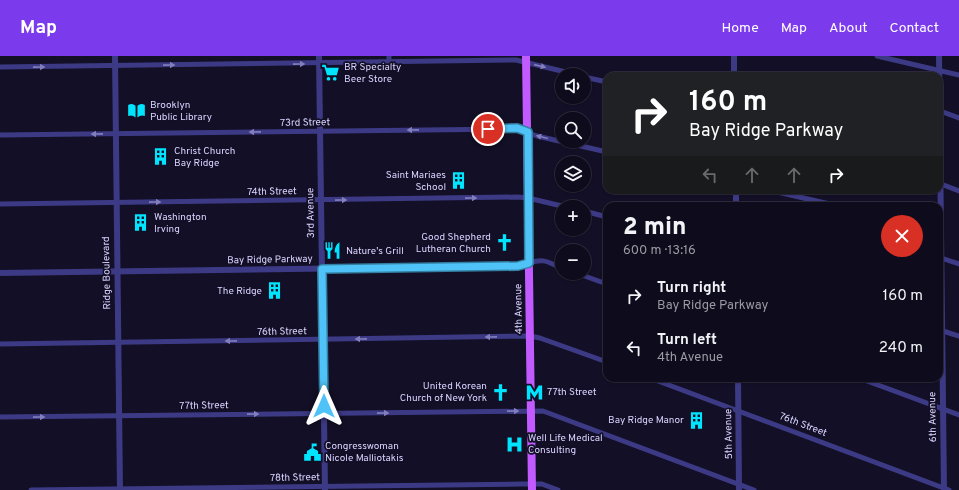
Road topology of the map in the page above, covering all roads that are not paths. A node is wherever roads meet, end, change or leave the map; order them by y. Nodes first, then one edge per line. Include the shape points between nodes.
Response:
1 (115, 56) edge
2 (319, 56) edge
3 (389, 56) edge
4 (734, 56) edge
5 (877, 56) edge
6 (939, 56) edge
7 (455, 59) edge
8 (526, 59) edge
9 (389, 62) junction
10 (320, 63) junction
11 (115, 66) junction
12 (0, 67) edge
13 (555, 68) edge
14 (939, 70) junction
15 (734, 72) edge
16 (959, 75) edge
17 (591, 78) edge
18 (603, 81) edge
19 (943, 112) edge
20 (959, 118) edge
21 (320, 132) junction
22 (528, 132) junction
23 (115, 134) junction
24 (0, 135) edge
25 (603, 151) edge
26 (943, 185) edge
27 (959, 191) edge
28 (786, 194) edge
29 (528, 198) junction
30 (321, 200) junction
31 (821, 202) edge
32 (116, 203) junction
33 (0, 204) edge
34 (555, 204) edge
35 (591, 213) edge
36 (603, 216) edge
37 (943, 259) edge
38 (529, 263) junction
39 (959, 264) edge
40 (555, 266) edge
41 (322, 269) junction
42 (117, 272) junction
43 (0, 273) edge
44 (591, 278) edge
45 (603, 283) edge
46 (943, 332) joint
47 (530, 336) junction
48 (959, 336) edge
49 (323, 340) junction
50 (118, 342) junction
51 (0, 344) edge
52 (603, 361) edge
53 (661, 382) edge
54 (738, 382) edge
55 (870, 382) edge
56 (943, 409) junction
57 (739, 410) junction
58 (531, 411) junction
59 (324, 413) junction
60 (959, 415) edge
61 (119, 416) junction
62 (0, 417) edge
63 (532, 487) edge
64 (739, 487) edge
65 (325, 488) edge
66 (120, 489) edge
67 (946, 489) edge
68 (31, 490) edge
69 (558, 490) edge
70 (754, 490) edge

1 - 11 street, Ridge Boulevard
2 - 10 street, 3rd Avenue
3 - 9 street
4 - 15 street
5 - 14 street
6 - 14 street, 6th Avenue
7 - 8 street
7 - 9 street
8 -> 13 street
8 - 22 main road, 4th Avenue
9 - 10 street
11 -> 10 street
10 - 21 street, 3rd Avenue
12 -> 11 street
11 - 23 street, Ridge Boulevard
14 - 16 street
17 - 18 street
19 - 20 street
22 -> 21 street, 73rd Street via 517,128
21 -> 23 street, 73rd Street
21 - 30 street, 3rd Avenue
25 -> 22 street, 73rd Street
22 - 29 main road, 4th Avenue
23 -> 24 street, 73rd Street
23 - 32 street, Ridge Boulevard
26 - 27 street
28 - 31 street
30 -> 29 street, 74th Street
29 - 34 street, 74th Street
29 - 38 main road, 4th Avenue
32 -> 30 street, 74th Street
30 - 41 street, 3rd Avenue
32 - 33 street, 74th Street
32 - 42 street, Ridge Boulevard
35 - 36 street
37 - 39 street
38 - 40 street, Bay Ridge Parkway via 539,260
38 - 41 street, Bay Ridge Parkway via 518,266
38 - 47 main road, 4th Avenue
41 - 42 street, Bay Ridge Parkway
41 - 49 street, 3rd Avenue
42 - 43 street, Bay Ridge Parkway
42 - 50 street, Ridge Boulevard
44 - 45 street
46 - 48 street
46 - 56 street, 6th Avenue
47 -> 49 street, 76th Street
47 - 52 street, 76th Street
47 - 58 main road, 4th Avenue
49 -> 50 street, 76th Street
49 - 59 street, 3rd Avenue
50 - 51 street, 76th Street
50 - 61 street, Ridge Boulevard
53 - 57 street, 76th Street
54 - 57 street, 5th Avenue
55 - 56 street
56 - 60 street
56 - 67 street, 6th Avenue
57 - 64 street, 5th Avenue
57 - 67 street, 76th Street
59 -> 58 street, 77th Street
58 - 63 main road, 4th Avenue
58 - 64 street, 77th Street via 543,411
61 -> 59 street, 77th Street
59 - 65 street, 3rd Avenue
62 -> 61 street, 77th Street
61 - 66 street, Ridge Boulevard
63 - 65 street, 78th Street
63 - 69 street, 78th Street via 542,484
64 - 70 street, 77th Street
65 - 66 street, 78th Street
66 - 68 street, 78th Street

